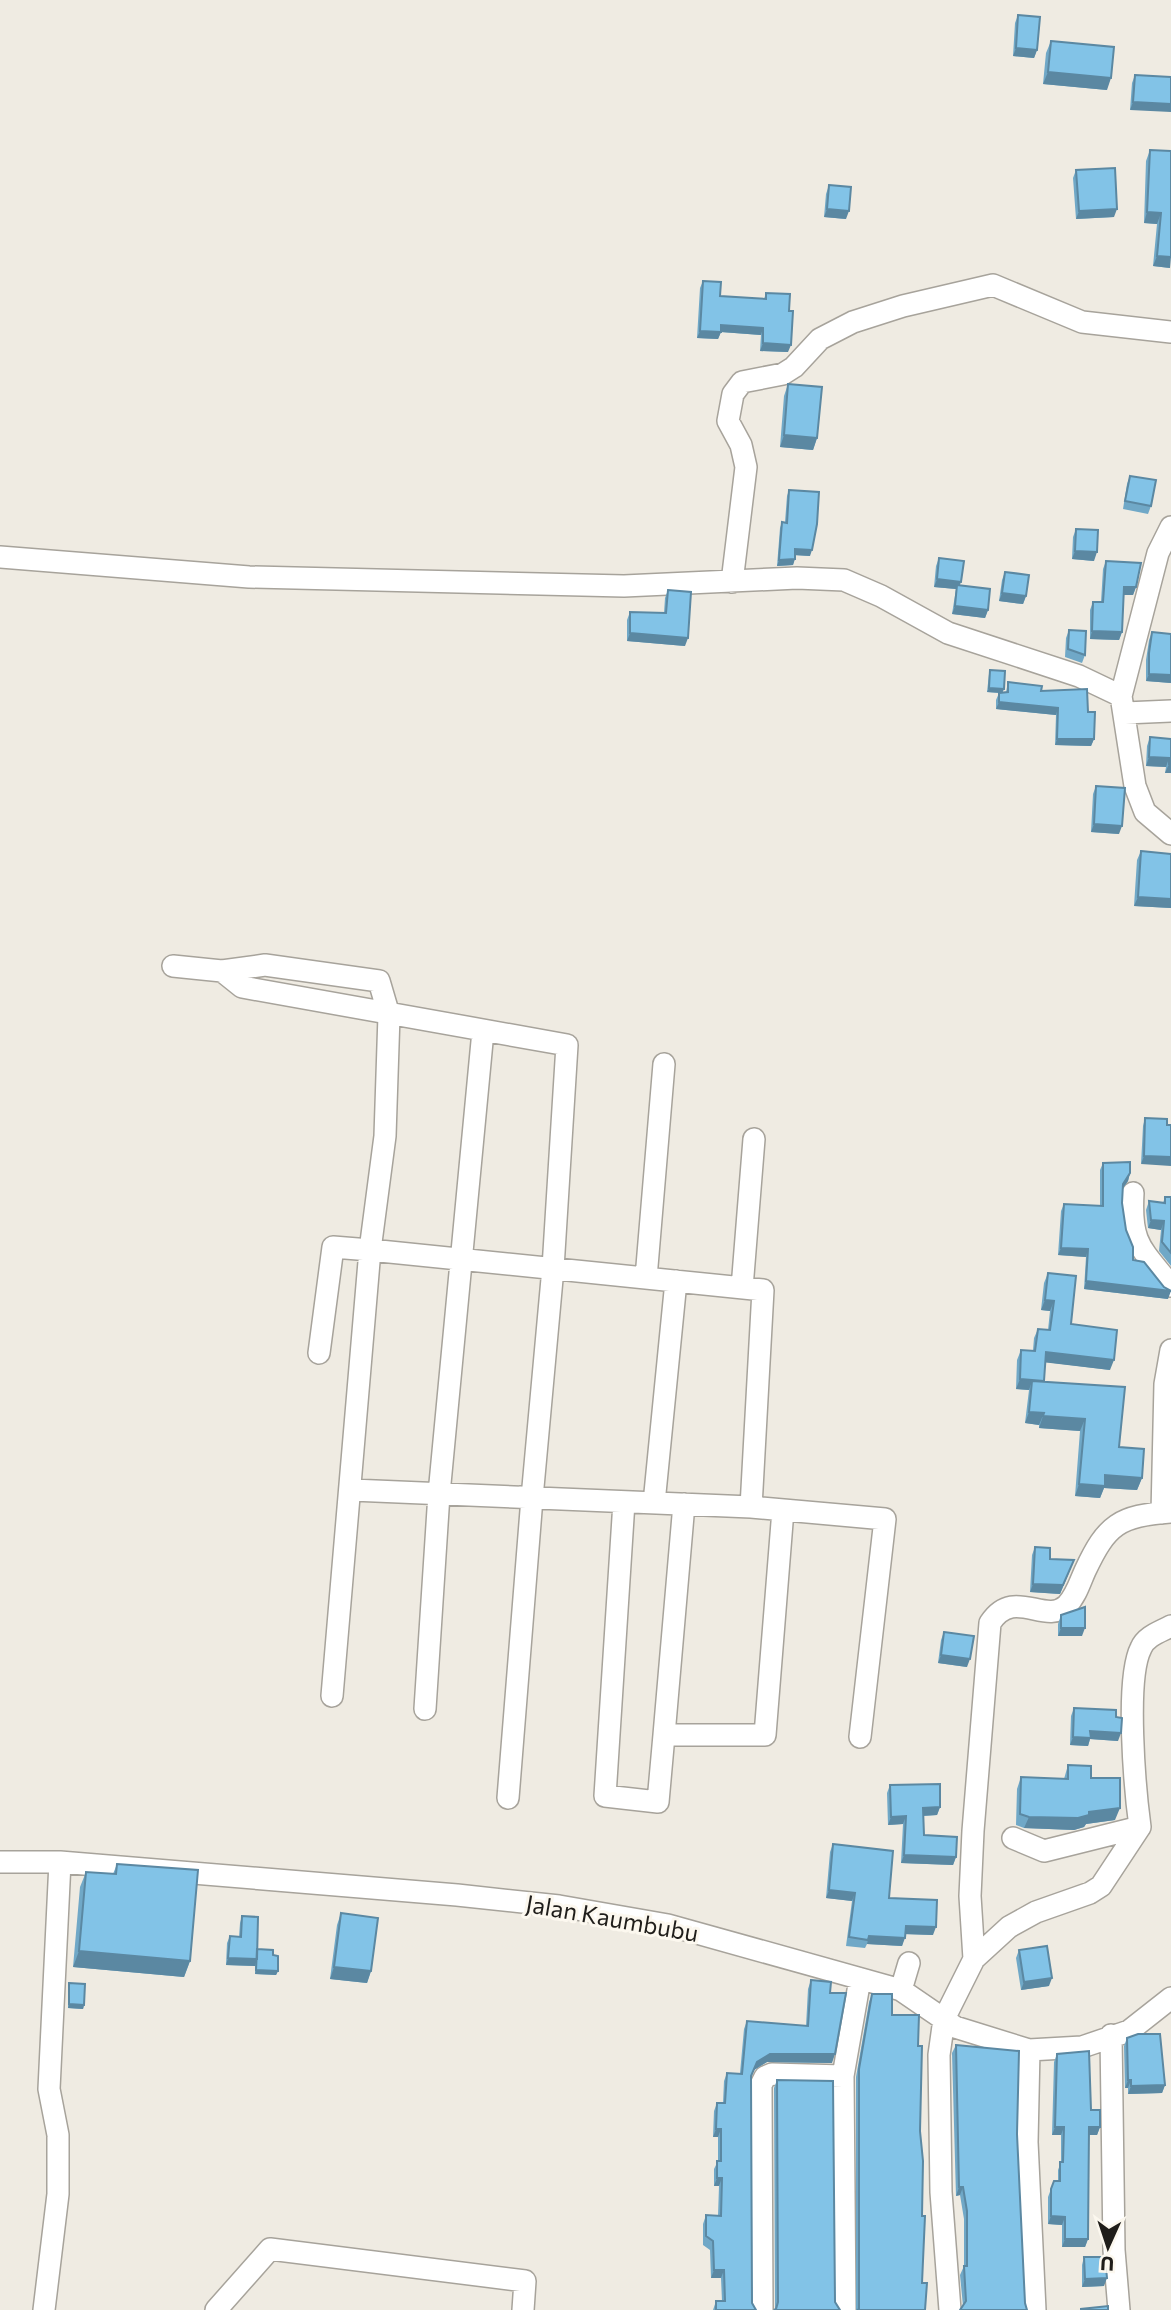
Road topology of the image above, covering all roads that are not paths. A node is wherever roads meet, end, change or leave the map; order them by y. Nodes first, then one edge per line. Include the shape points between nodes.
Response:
1 (1171, 332) edge
2 (1171, 527) edge
3 (0, 558) edge
4 (732, 582) junction
5 (1123, 704) junction
6 (1171, 711) edge
7 (1171, 834) edge
8 (173, 966) dead end
9 (222, 971) junction
10 (389, 1015) junction
11 (483, 1031) junction
12 (664, 1065) dead end
13 (754, 1139) dead end
14 (1133, 1193) dead end
15 (370, 1250) junction
16 (463, 1259) junction
17 (553, 1268) junction
18 (648, 1278) junction
19 (676, 1281) junction
20 (1171, 1286) edge
21 (742, 1288) junction
22 (1171, 1350) edge
23 (319, 1353) dead end
24 (352, 1490) junction
25 (439, 1494) junction
26 (532, 1498) junction
27 (624, 1502) junction
28 (654, 1503) junction
29 (684, 1504) junction
30 (751, 1507) junction
31 (783, 1510) junction
32 (1166, 1512) edge
33 (1171, 1626) edge
34 (332, 1696) dead end
35 (425, 1709) dead end
36 (664, 1735) junction
37 (860, 1737) dead end
38 (508, 1798) dead end
39 (1140, 1827) junction
40 (1013, 1838) dead end
41 (0, 1862) edge
42 (60, 1862) junction
43 (974, 1959) junction
44 (909, 1963) dead end
45 (860, 1979) junction
46 (901, 1990) junction
47 (1171, 1998) edge
48 (944, 2019) junction
49 (1111, 2035) junction
50 (1029, 2050) junction
51 (843, 2076) junction
52 (44, 2310) edge
53 (216, 2310) edge
54 (523, 2310) edge
55 (762, 2310) edge
56 (845, 2310) edge
57 (950, 2310) edge
58 (1035, 2310) edge
59 (1119, 2310) edge

1 - 4 street via 1082,322 993,285 853,322 820,339 783,374 742,382 733,394 728,421 746,467
2 - 5 street via 1158,553
3 - 4 street via 249,577 624,586
4 - 5 street via 844,580 948,633 1079,676
5 - 6 street
5 - 7 street via 1135,786 1145,811
8 - 9 street
9 - 10 street via 242,986
9 - 10 street via 265,965 379,981
10 - 11 street
10 - 15 street via 385,1136
11 - 16 street
11 - 17 street via 567,1045
12 - 18 street
13 - 21 street
14 - 20 street via 1132,1229 1140,1247
15 - 16 street
15 - 23 street via 333,1247
15 - 24 street
16 - 17 street
16 - 25 street
17 - 18 street
17 - 26 street
18 - 19 street
19 - 21 street
19 - 28 street
21 - 30 street via 763,1290
22 - 32 street via 1165,1384
24 - 25 street
24 - 34 street
25 - 26 street
25 - 35 street
26 - 27 street
26 - 38 street
27 - 28 street
27 - 36 street via 605,1796 658,1802
28 - 29 street
29 - 30 street
29 - 36 street
30 - 31 street
31 - 36 street via 765,1735
31 - 37 street via 885,1520
32 - 43 street via 1119,1521 1108,1531 1067,1605 1052,1611 1012,1605 998,1611 990,1623 973,1831 970,1896
33 - 39 street via 1147,1639 1136,1667 1132,1763
39 - 40 street via 1044,1851
39 - 43 street via 1101,1886 1009,1927
41 - 42 street, Jalan Kaumbubu
42 - 45 street, Jalan Kaumbubu via 559,1906 668,1925
42 - 52 street via 49,2089 58,2135 58,2194
43 - 48 street
44 - 46 street
45 - 46 street, Jalan Kaumbubu
45 - 51 street
46 - 48 street, Jalan Kaumbubu
47 - 49 street, Jalan Kaumbubu via 1129,2031
48 - 50 street, Jalan Kaumbubu via 977,2035
48 - 57 street via 939,2055 941,2192
49 - 50 street, Jalan Kaumbubu via 1082,2048
49 - 59 street
50 - 58 street via 1027,2142
51 - 55 street via 772,2074 761,2085
51 - 56 street
53 - 54 street via 270,2249 525,2281

